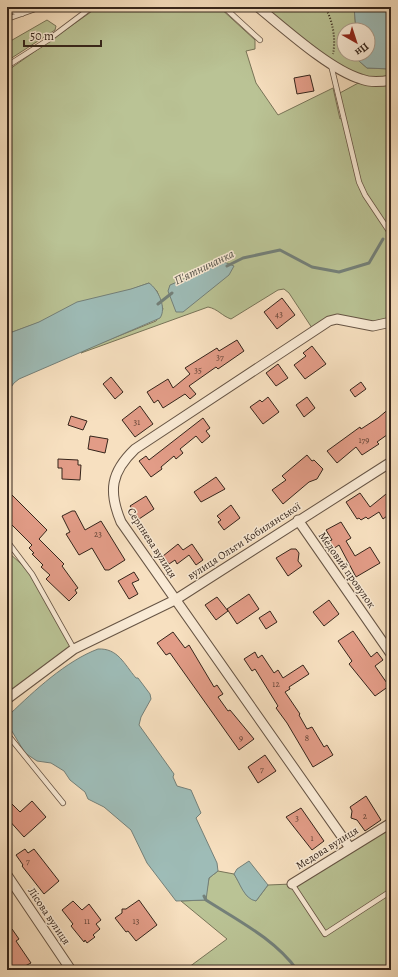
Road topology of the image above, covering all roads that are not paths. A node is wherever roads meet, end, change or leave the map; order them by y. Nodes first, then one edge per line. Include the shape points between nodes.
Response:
1 (41, 7) edge
2 (92, 7) edge
3 (224, 7) edge
4 (258, 7) edge
5 (7, 9) edge
6 (22, 14) junction
7 (7, 19) edge
8 (260, 40) dead end
9 (330, 63) junction
10 (7, 66) edge
11 (391, 80) edge
12 (391, 234) edge
13 (391, 322) edge
14 (391, 462) edge
15 (298, 520) junction
16 (7, 541) edge
17 (175, 600) junction
18 (74, 648) junction
19 (390, 652) edge
20 (7, 699) edge
21 (7, 734) edge
22 (63, 803) dead end
23 (391, 823) edge
24 (350, 848) junction
25 (7, 875) edge
26 (292, 884) joint
27 (391, 891) edge
28 (71, 970) edge

1 - 6 lane
2 - 10 lane via 48,40
3 - 8 lane
4 - 9 street
5 - 6 lane
6 - 7 lane
9 - 11 street via 359,79 372,82
9 - 12 lane via 359,182
13 - 17 street, Серпнева вулиця via 373,326 337,319 329,322 135,449 124,460 115,475 115,507 121,522
14 - 15 street, вулиця Ольги Кобилянської
15 - 17 street, вулиця Ольги Кобилянської
15 - 19 street, Медовий провулок
16 - 18 lane via 32,574
17 - 18 street, вулиця Ольги Кобилянської
17 - 24 street, Серпнева вулиця
18 - 20 street, вулиця Ольги Кобилянської
21 - 22 lane
23 - 24 street, Медова вулиця
24 - 26 street, Медова вулиця
25 - 28 street, Лісова вулиця
26 - 27 lane, Медова вулиця via 325,934

